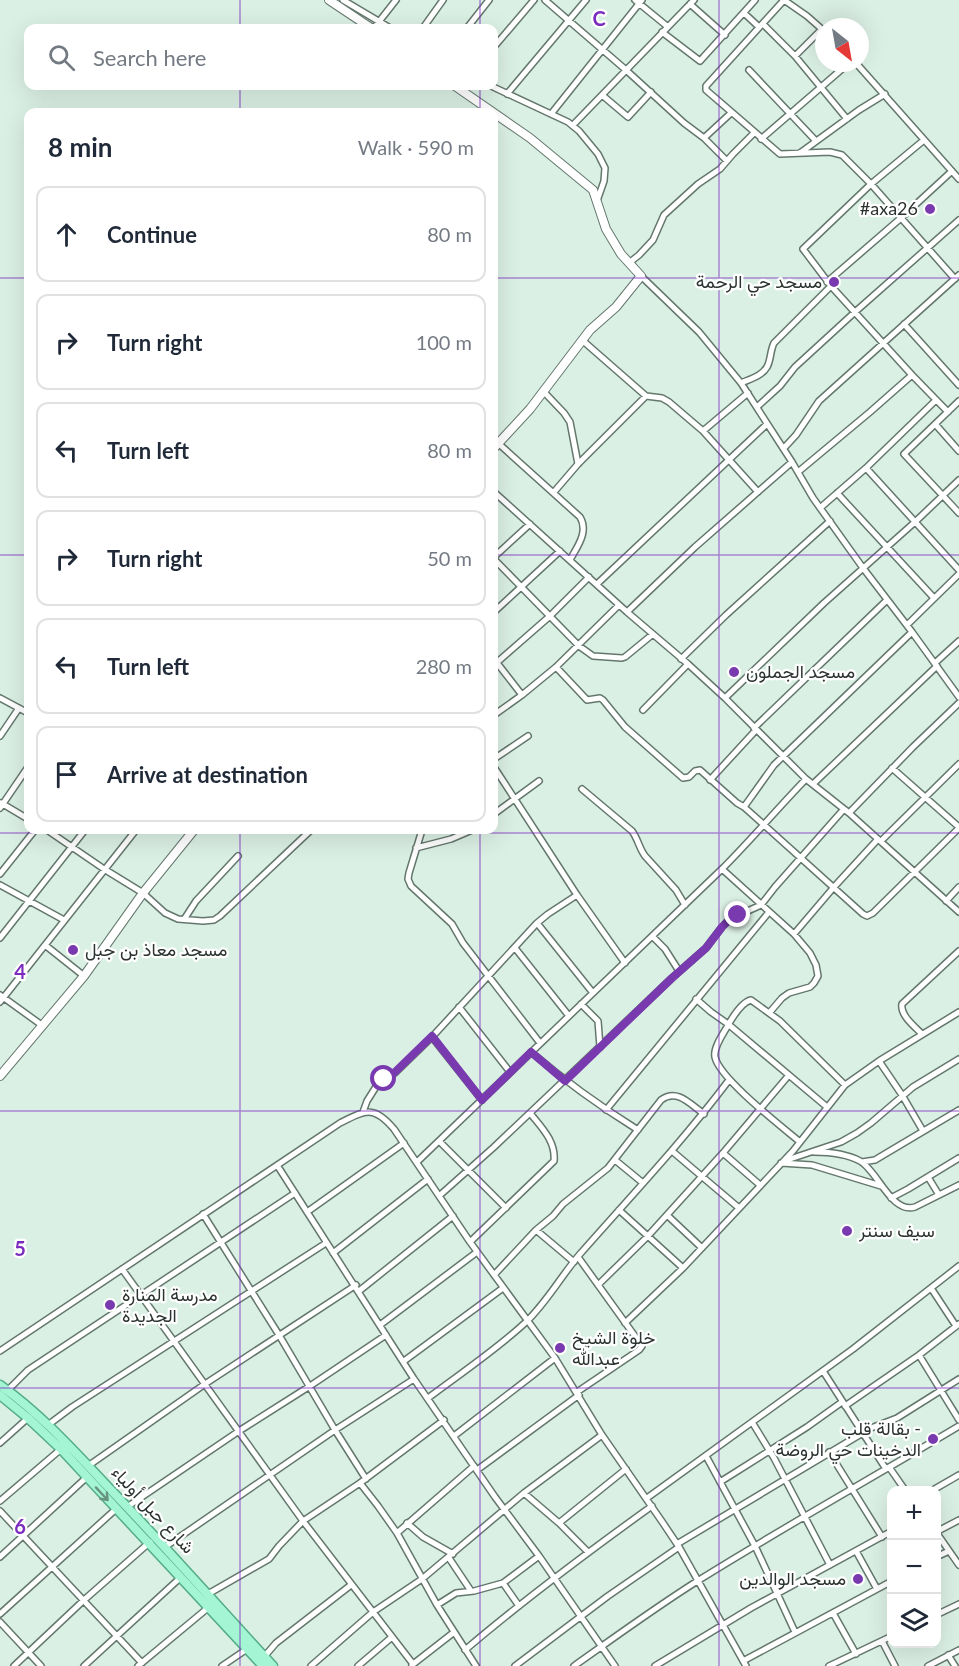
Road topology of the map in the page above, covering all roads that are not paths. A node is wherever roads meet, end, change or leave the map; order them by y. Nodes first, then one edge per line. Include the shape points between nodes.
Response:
1 (329, 0) edge
2 (396, 0) edge
3 (443, 0) edge
4 (489, 0) edge
5 (534, 0) edge
6 (545, 0) edge
7 (586, 0) edge
8 (755, 0) edge
9 (347, 1) edge
10 (639, 1) edge
11 (692, 2) edge
12 (744, 13) junction
13 (568, 21) junction
14 (380, 22) junction
15 (815, 23) edge
16 (366, 24) edge
17 (377, 24) edge
18 (383, 24) edge
19 (426, 24) edge
20 (470, 24) edge
21 (761, 25) junction
22 (668, 27) junction
23 (662, 32) junction
24 (724, 35) junction
25 (815, 37) edge
26 (498, 42) edge
27 (602, 49) junction
28 (795, 56) junction
29 (626, 69) junction
30 (749, 70) dead end
31 (838, 72) edge
32 (864, 72) edge
33 (821, 87) junction
34 (462, 90) edge
35 (498, 90) edge
36 (651, 92) junction
37 (507, 94) junction
38 (885, 94) junction
39 (602, 95) junction
40 (489, 108) edge
41 (731, 113) junction
42 (498, 114) edge
43 (551, 114) junction
44 (790, 114) junction
45 (847, 119) junction
46 (573, 125) junction
47 (754, 133) junction
48 (704, 138) junction
49 (761, 139) junction
50 (924, 140) junction
51 (816, 141) junction
52 (798, 154) junction
53 (727, 162) junction
54 (952, 171) junction
55 (959, 179) edge
56 (871, 184) junction
57 (597, 201) junction
58 (901, 218) junction
59 (959, 220) edge
60 (928, 248) junction
61 (629, 263) junction
62 (641, 276) junction
63 (957, 277) edge
64 (829, 284) junction
65 (855, 312) junction
66 (904, 324) junction
67 (582, 340) junction
68 (882, 343) junction
69 (912, 375) junction
70 (741, 383) junction
71 (959, 385) edge
72 (544, 392) junction
73 (748, 393) junction
74 (646, 396) junction
75 (936, 400) junction
76 (959, 401) edge
77 (757, 407) junction
78 (948, 412) junction
79 (767, 424) junction
80 (936, 425) junction
81 (703, 430) junction
82 (498, 444) edge
83 (498, 448) edge
84 (784, 448) junction
85 (959, 451) edge
86 (730, 460) junction
87 (792, 462) junction
88 (578, 464) junction
89 (866, 468) junction
90 (798, 472) junction
91 (959, 480) edge
92 (554, 492) junction
93 (758, 492) junction
94 (837, 493) junction
95 (942, 495) junction
96 (498, 496) edge
97 (820, 508) junction
98 (959, 513) edge
99 (830, 521) junction
100 (915, 522) junction
101 (530, 525) junction
102 (886, 548) junction
103 (560, 551) junction
104 (498, 554) edge
105 (570, 560) junction
106 (498, 562) edge
107 (863, 568) junction
108 (959, 572) edge
109 (590, 577) junction
110 (597, 584) junction
111 (520, 586) junction
112 (934, 598) junction
113 (887, 600) junction
114 (620, 605) junction
115 (498, 608) edge
116 (627, 612) junction
117 (550, 616) junction
118 (907, 625) junction
119 (912, 632) junction
120 (653, 634) junction
121 (959, 641) edge
122 (579, 646) junction
123 (498, 659) edge
124 (681, 659) junction
125 (688, 664) junction
126 (936, 665) junction
127 (498, 667) edge
128 (556, 667) junction
129 (522, 695) junction
130 (959, 697) edge
131 (0, 698) edge
132 (725, 698) junction
133 (959, 703) edge
134 (19, 708) junction
135 (644, 710) dead end
136 (24, 711) edge
137 (498, 712) edge
138 (755, 729) junction
139 (0, 736) edge
140 (528, 736) dead end
141 (498, 756) edge
142 (783, 756) junction
143 (959, 764) edge
144 (892, 768) junction
145 (24, 773) edge
146 (498, 774) edge
147 (806, 779) junction
148 (711, 780) junction
149 (539, 781) dead end
150 (813, 784) junction
151 (582, 789) dead end
152 (925, 797) junction
153 (514, 800) junction
154 (1, 805) edge
155 (744, 807) junction
156 (844, 808) junction
157 (498, 811) edge
158 (849, 813) junction
159 (24, 817) edge
160 (763, 824) junction
161 (959, 827) edge
162 (32, 834) edge
163 (53, 834) edge
164 (82, 834) edge
165 (133, 834) edge
166 (191, 834) edge
167 (307, 834) edge
168 (421, 834) edge
169 (463, 834) edge
170 (880, 840) junction
171 (72, 848) junction
172 (416, 848) junction
173 (238, 856) dead end
174 (801, 858) junction
175 (104, 869) junction
176 (722, 869) junction
177 (914, 871) junction
178 (0, 874) edge
179 (0, 885) edge
180 (834, 887) junction
181 (959, 887) edge
182 (143, 893) junction
183 (577, 896) junction
184 (30, 900) junction
185 (946, 901) junction
186 (685, 905) junction
187 (761, 905) junction
188 (769, 912) junction
189 (959, 912) edge
190 (185, 918) junction
191 (64, 920) junction
192 (537, 923) junction
193 (794, 934) junction
194 (653, 937) junction
195 (0, 939) edge
196 (45, 945) junction
197 (515, 948) junction
198 (959, 951) edge
199 (625, 963) junction
200 (679, 971) junction
201 (84, 976) junction
202 (488, 976) junction
203 (593, 993) junction
204 (1, 998) edge
205 (696, 999) junction
206 (582, 1004) junction
207 (459, 1007) junction
208 (770, 1012) junction
209 (959, 1012) edge
210 (568, 1016) junction
211 (728, 1024) junction
212 (43, 1026) junction
213 (922, 1034) junction
214 (432, 1036) junction
215 (540, 1043) junction
216 (600, 1047) junction
217 (531, 1052) junction
218 (959, 1059) edge
219 (879, 1060) junction
220 (510, 1072) junction
221 (789, 1075) junction
222 (0, 1076) edge
223 (729, 1080) junction
224 (565, 1081) junction
225 (845, 1085) junction
226 (902, 1095) junction
227 (482, 1100) junction
228 (827, 1107) junction
229 (761, 1108) junction
230 (606, 1110) junction
231 (959, 1110) edge
232 (363, 1112) junction
233 (530, 1113) junction
234 (704, 1113) junction
235 (638, 1130) junction
236 (923, 1131) junction
237 (439, 1141) junction
238 (800, 1142) junction
239 (404, 1143) junction
240 (672, 1151) junction
241 (814, 1152) junction
242 (723, 1153) junction
243 (959, 1158) edge
244 (615, 1160) junction
245 (417, 1162) junction
246 (782, 1162) junction
247 (862, 1162) junction
248 (277, 1165) junction
249 (469, 1170) junction
250 (701, 1177) junction
251 (928, 1177) junction
252 (428, 1179) junction
253 (643, 1183) junction
254 (760, 1185) junction
255 (959, 1185) edge
256 (881, 1186) junction
257 (296, 1193) junction
258 (939, 1195) junction
259 (440, 1196) junction
260 (891, 1198) junction
261 (506, 1208) junction
262 (740, 1208) junction
263 (619, 1210) junction
264 (307, 1212) junction
265 (203, 1214) junction
266 (667, 1215) junction
267 (453, 1216) junction
268 (536, 1230) junction
269 (647, 1237) junction
270 (470, 1242) junction
271 (221, 1243) junction
272 (326, 1243) junction
273 (702, 1248) junction
274 (477, 1252) junction
275 (333, 1253) junction
276 (576, 1260) junction
277 (959, 1266) edge
278 (683, 1268) junction
279 (122, 1269) junction
280 (494, 1275) junction
281 (598, 1286) junction
282 (357, 1288) junction
283 (503, 1288) junction
284 (931, 1288) junction
285 (252, 1291) junction
286 (141, 1296) junction
287 (528, 1321) junction
288 (625, 1323) junction
289 (380, 1325) junction
290 (958, 1325) edge
291 (279, 1335) junction
292 (386, 1335) junction
293 (173, 1341) junction
294 (0, 1351) edge
295 (919, 1355) junction
296 (555, 1358) junction
297 (404, 1361) junction
298 (823, 1371) junction
299 (959, 1378) edge
300 (414, 1379) junction
301 (205, 1384) junction
302 (310, 1386) junction
303 (3, 1390) edge
304 (941, 1390) junction
305 (578, 1394) junction
306 (428, 1398) junction
307 (844, 1404) junction
308 (28, 1418) junction
309 (444, 1420) junction
310 (959, 1420) edge
311 (752, 1422) junction
312 (48, 1425) junction
313 (959, 1426) edge
314 (335, 1430) junction
315 (239, 1431) junction
316 (863, 1433) junction
317 (602, 1435) junction
318 (454, 1436) junction
319 (0, 1443) edge
320 (61, 1449) junction
321 (768, 1451) junction
322 (829, 1452) junction
323 (706, 1456) junction
324 (88, 1466) junction
325 (475, 1468) junction
326 (888, 1468) junction
327 (626, 1469) junction
328 (271, 1474) junction
329 (959, 1475) edge
330 (87, 1477) junction
331 (366, 1479) junction
332 (784, 1479) junction
333 (720, 1482) junction
334 (360, 1483) junction
335 (901, 1486) edge
336 (941, 1486) edge
337 (852, 1488) junction
338 (524, 1493) junction
339 (647, 1498) junction
340 (0, 1501) edge
341 (652, 1506) junction
342 (128, 1507) junction
343 (116, 1509) junction
344 (504, 1509) junction
345 (0, 1510) edge
346 (735, 1510) junction
347 (804, 1517) junction
348 (959, 1520) edge
349 (303, 1521) junction
350 (559, 1522) junction
351 (407, 1523) junction
352 (941, 1529) edge
353 (397, 1533) junction
354 (887, 1534) edge
355 (23, 1536) junction
356 (882, 1537) junction
357 (941, 1539) edge
358 (152, 1540) junction
359 (678, 1545) junction
360 (755, 1546) junction
361 (165, 1547) junction
362 (856, 1551) junction
363 (949, 1551) junction
364 (588, 1552) junction
365 (941, 1555) edge
366 (451, 1556) junction
367 (539, 1556) junction
368 (0, 1557) edge
369 (957, 1557) edge
370 (959, 1564) edge
371 (830, 1565) junction
372 (51, 1566) junction
373 (180, 1578) junction
374 (554, 1578) junction
375 (422, 1579) junction
376 (697, 1581) junction
377 (503, 1583) junction
378 (887, 1583) edge
379 (351, 1585) junction
380 (877, 1589) junction
381 (471, 1591) junction
382 (777, 1593) junction
383 (208, 1594) junction
384 (84, 1600) junction
385 (959, 1604) edge
386 (436, 1605) junction
387 (519, 1606) junction
388 (209, 1607) junction
389 (373, 1612) junction
390 (833, 1613) junction
391 (941, 1613) edge
392 (0, 1614) edge
393 (580, 1617) junction
394 (0, 1622) edge
395 (723, 1625) junction
396 (795, 1632) junction
397 (453, 1633) junction
398 (116, 1635) junction
399 (392, 1637) junction
400 (887, 1638) edge
401 (882, 1641) junction
402 (602, 1646) junction
403 (247, 1649) junction
404 (465, 1650) junction
405 (959, 1650) edge
406 (28, 1653) junction
407 (856, 1654) junction
408 (948, 1655) junction
409 (264, 1661) edge
410 (140, 1664) edge
411 (412, 1665) edge
412 (745, 1665) edge
413 (14, 1666) edge
414 (41, 1666) edge
415 (84, 1666) edge
416 (222, 1666) edge
417 (273, 1666) edge
418 (311, 1666) edge
419 (358, 1666) edge
420 (476, 1666) edge
421 (515, 1666) edge
422 (574, 1666) edge
423 (615, 1666) edge
424 (656, 1666) edge
425 (829, 1666) edge
426 (895, 1666) edge
427 (928, 1666) edge
428 (955, 1666) edge

1 - 16 street
2 - 14 street
3 - 19 street
4 - 20 street
5 - 26 street
6 - 13 street
7 - 13 street
8 - 12 street
9 - 14 street
10 - 22 street
10 - 27 street
11 - 22 street
11 - 24 street
12 - 21 street
12 - 24 street
13 - 27 street
13 - 37 street
14 - 17 street
14 - 18 street
15 - 21 street via 784,0
21 - 28 street
21 - 41 street via 705,88
22 - 23 street
23 - 24 street via 700,61
23 - 29 street
25 - 28 street
27 - 29 street
27 - 43 street
28 - 33 street
29 - 36 street
29 - 39 street
30 - 44 street
31 - 33 street
32 - 38 street
33 - 44 street
33 - 45 street
34 - 40 street
35 - 37 street
36 - 39 street via 628,117
36 - 48 street
37 - 43 street
38 - 45 street
38 - 50 street
39 - 46 street
41 - 47 street
41 - 48 street
42 - 57 street via 593,190
43 - 46 street
44 - 49 street
44 - 51 street
45 - 51 street
46 - 57 street via 605,168
47 - 49 street
47 - 53 street
48 - 53 street
49 - 52 street via 780,154
50 - 54 street
50 - 56 street
51 - 52 street
52 - 56 street via 842,155
53 - 61 street via 664,215 653,240
54 - 55 street
54 - 58 street
56 - 58 street
56 - 64 street via 803,249
57 - 61 street via 603,224
58 - 60 street
58 - 64 street
59 - 60 street
60 - 63 street
60 - 65 street
61 - 62 street
62 - 67 street
62 - 70 street via 699,332
63 - 66 street
64 - 65 street
64 - 70 street via 774,343 764,371
65 - 68 street
65 - 77 street
66 - 68 street
66 - 71 street
67 - 72 street
67 - 74 street
68 - 69 street
68 - 84 street via 819,401
69 - 75 street
69 - 90 street
70 - 73 street
72 - 82 street
72 - 88 street via 570,422
73 - 77 street
73 - 81 street
74 - 81 street via 669,402
74 - 88 street
75 - 78 street
75 - 89 street
76 - 78 street
77 - 79 street
78 - 80 street
79 - 84 street
79 - 86 street
80 - 85 street
80 - 95 street via 904,454
81 - 86 street
83 - 92 street
84 - 87 street
86 - 93 street
86 - 110 street
87 - 90 street
87 - 93 street
88 - 92 street
89 - 94 street
89 - 100 street
90 - 97 street
91 - 95 street
92 - 105 street via 583,521 582,537
93 - 116 street
94 - 97 street
94 - 102 street
95 - 98 street
95 - 100 street
96 - 101 street
97 - 99 street
99 - 107 street
99 - 124 street
100 - 102 street
100 - 108 street
101 - 103 street
101 - 104 street
102 - 107 street
102 - 112 street
103 - 105 street
103 - 111 street
105 - 109 street
106 - 111 street
107 - 113 street
107 - 132 street
108 - 112 street
109 - 110 street
109 - 117 street
110 - 114 street
111 - 115 street
111 - 117 street
112 - 118 street
113 - 118 street
113 - 138 street
114 - 116 street
114 - 122 street
116 - 120 street
117 - 122 street
117 - 123 street
118 - 119 street
119 - 126 street
119 - 142 street
120 - 122 street via 622,658 593,656
120 - 124 street
121 - 126 street
122 - 128 street
124 - 125 street
125 - 132 street
125 - 135 street
126 - 130 street
126 - 150 street
127 - 129 street
128 - 129 street
128 - 148 street via 587,700 603,700 625,727 683,778 700,770
129 - 137 street
131 - 134 street
132 - 138 street
133 - 144 street
134 - 136 street
134 - 139 street
138 - 142 street
138 - 148 street
140 - 141 street
142 - 147 street
142 - 155 street
143 - 152 street
144 - 152 street
144 - 158 street
145 - 154 street
146 - 153 street
147 - 150 street
147 - 160 street
148 - 155 street
149 - 153 street
150 - 156 street
151 - 186 street via 632,831 645,856
152 - 161 street
152 - 170 street
153 - 157 street
153 - 183 street
154 - 159 street
155 - 160 street
156 - 158 street
156 - 174 street
158 - 170 street
160 - 174 street
160 - 176 street
161 - 177 street
162 - 178 street
163 - 171 street
164 - 171 street
165 - 175 street
166 - 182 street
167 - 190 street via 220,916 203,921
168 - 172 street
169 - 172 street
170 - 177 street
170 - 180 street
171 - 175 street
171 - 184 street
172 - 202 street via 408,876 411,886 452,924
173 - 190 street
174 - 180 street
174 - 187 street
175 - 182 street
175 - 191 street
176 - 186 street
176 - 187 street
177 - 180 street via 870,915 863,915
177 - 185 street
179 - 184 street
180 - 193 street
181 - 185 street
182 - 190 street via 165,913
182 - 201 street
183 - 192 street
183 - 199 street
184 - 191 street
184 - 195 street
185 - 189 street
186 - 194 street
187 - 188 street
187 - 200 street via 730,919 706,948
188 - 193 street
188 - 205 street
191 - 196 street
192 - 197 street
192 - 203 street
193 - 208 street via 814,960 818,976 810,987 782,998
194 - 199 street
194 - 200 street
196 - 201 street
196 - 204 street
197 - 202 street
197 - 210 street
198 - 213 street via 902,1004 902,1012
199 - 203 street
200 - 216 street
201 - 212 street
202 - 207 street
202 - 215 street
203 - 206 street
204 - 212 street
205 - 211 street
205 - 230 street
206 - 210 street
206 - 216 street via 598,1021
207 - 214 street
207 - 220 street
208 - 211 street via 749,1000
208 - 225 street
209 - 213 street
210 - 215 street
211 - 221 street
211 - 223 street via 715,1056
212 - 222 street
213 - 219 street
214 - 227 street
214 - 232 street via 379,1082
215 - 217 street
216 - 224 street
217 - 220 street
217 - 224 street
218 - 226 street
219 - 225 street
219 - 226 street
220 - 227 street
221 - 228 street
221 - 229 street
223 - 229 street
223 - 234 street
224 - 230 street
224 - 233 street
225 - 228 street
226 - 236 street
226 - 241 street via 857,1134
227 - 237 street
228 - 238 street
229 - 238 street
229 - 242 street
230 - 235 street
231 - 236 street
232 - 239 street via 384,1117
232 - 248 street
233 - 249 street
233 - 261 street via 552,1143 554,1161
234 - 235 street via 679,1096 667,1095
234 - 240 street
235 - 244 street
236 - 247 street via 875,1160
237 - 245 street
237 - 249 street
238 - 246 street
239 - 245 street
239 - 264 street
240 - 250 street
240 - 253 street
241 - 246 street
241 - 247 street via 846,1155
242 - 250 street
242 - 254 street
243 - 251 street
244 - 253 street
244 - 268 street
245 - 252 street
246 - 254 street
246 - 256 street via 812,1165
247 - 256 street
248 - 257 street
248 - 265 street
249 - 259 street
249 - 261 street
250 - 262 street
250 - 266 street
251 - 258 street
251 - 260 street
252 - 259 street
252 - 275 street
253 - 263 street
254 - 262 street
255 - 258 street
256 - 260 street
257 - 264 street
257 - 271 street
258 - 260 street via 911,1208 902,1207
259 - 267 street
261 - 270 street
262 - 273 street
263 - 269 street
263 - 276 street
264 - 272 street
265 - 271 street
265 - 279 street
266 - 269 street
266 - 273 street
267 - 270 street
267 - 282 street
268 - 276 street
268 - 280 street
269 - 278 street
269 - 281 street
270 - 274 street
271 - 285 street
271 - 286 street
272 - 275 street
272 - 285 street
273 - 278 street
274 - 280 street
274 - 289 street
275 - 282 street
276 - 281 street
276 - 287 street
277 - 284 street
278 - 288 street
279 - 286 street
279 - 294 street
280 - 283 street
281 - 288 street
282 - 289 street
282 - 291 street
283 - 287 street
283 - 297 street
284 - 290 street
284 - 298 street
285 - 291 street
285 - 293 street
286 - 293 street
286 - 303 street
287 - 296 street
287 - 306 street
288 - 305 street via 641,1348
289 - 292 street
290 - 295 street
291 - 301 street
291 - 302 street
292 - 297 street
292 - 302 street
293 - 301 street
293 - 312 street
295 - 304 street
295 - 307 street
296 - 305 street
296 - 318 street
297 - 300 street
298 - 307 street
298 - 311 street
299 - 304 street
300 - 306 street
300 - 314 street
301 - 315 street
301 - 324 street
302 - 314 street
302 - 315 street
303 - 308 main road, شارع جبل أولياء
303 - 312 main road, شارع جبل أولياء
304 - 310 street
304 - 316 street via 897,1418
305 - 317 street
305 - 325 street
306 - 309 street
307 - 316 street
307 - 321 street
308 - 319 street
308 - 320 main road, شارع جبل أولياء
309 - 318 street
309 - 331 street
311 - 321 street
311 - 323 street
312 - 324 main road, شارع جبل أولياء
313 - 326 street
314 - 328 street
314 - 331 street
315 - 328 street
315 - 342 street
316 - 322 street
316 - 326 street
317 - 327 street
317 - 338 street
318 - 325 street
320 - 330 main road, شارع جبل أولياء
320 - 340 street
321 - 332 street
321 - 333 street
322 - 332 street
322 - 337 street
323 - 333 street
323 - 339 street
324 - 342 main road, شارع جبل أولياء
325 - 344 street
325 - 351 street
326 - 335 street
326 - 337 street
327 - 339 street
327 - 350 street
328 - 349 street
328 - 361 street
329 - 336 street
330 -> 343 main road, شارع جبل أولياء
330 - 355 street
331 - 334 street
332 - 346 street
332 - 347 street
333 - 346 street
334 - 349 street
334 - 353 street
337 - 347 street
337 - 356 street
338 - 344 street
338 - 350 street
339 - 341 street
341 - 359 street
341 - 364 street
342 - 358 main road, شارع جبل أولياء
343 - 358 main road, شارع جبل أولياء
343 - 372 street
344 - 366 street
344 - 367 street
345 - 355 street
346 - 359 street
346 - 360 street
347 - 360 street
347 - 371 street
348 - 352 street
349 - 379 street
349 - 383 street via 269,1559
350 - 364 street
351 - 353 street
351 - 366 street
353 - 375 street
354 - 356 street
355 - 368 street
355 - 372 street
356 - 362 street
357 - 363 street
358 - 361 main road, شارع جبل أولياء
358 - 373 main road, شارع جبل أولياء
358 - 384 street
359 - 376 street
359 - 393 street
360 - 376 street
360 - 382 street
361 - 383 main road, شارع جبل أولياء
362 - 371 street
362 - 380 street
363 - 365 street
363 - 369 street
364 - 374 street
366 - 375 street
366 - 381 street
367 - 374 street
367 - 377 street
369 - 370 street
371 - 382 street
372 - 384 street
372 - 392 street
373 - 388 main road, شارع جبل أولياء
373 - 398 street
374 - 387 street
374 - 393 street
375 - 386 street
375 - 389 street
376 - 395 street
376 - 402 street
377 - 381 street
377 - 387 street
378 - 380 street
379 - 389 street
379 - 409 street via 276,1643
380 - 390 street
381 - 386 street via 456,1593
382 - 395 street
382 - 396 street
383 - 409 main road, شارع جبل أولياء
384 - 398 street
384 - 406 street
385 - 391 street
386 - 397 street
387 - 404 street
388 - 403 main road, شارع جبل أولياء
388 - 410 street
389 - 399 street
389 - 418 street
390 - 396 street
390 - 407 street
393 - 402 street
393 - 421 street
394 - 406 street
395 - 412 street
395 - 424 street
396 - 412 street
397 - 404 street
397 - 411 street
398 - 410 street
398 - 415 street
399 - 411 street
399 - 419 street
400 - 401 street
401 - 407 street
401 - 426 street
402 - 422 street
402 - 423 street
403 - 409 main road, شارع جبل أولياء
403 - 416 street
404 - 420 street
405 - 408 street
406 - 413 street
406 - 414 street
407 - 425 street
408 - 427 street
408 - 428 street
409 - 417 main road, شارع جبل أولياء

